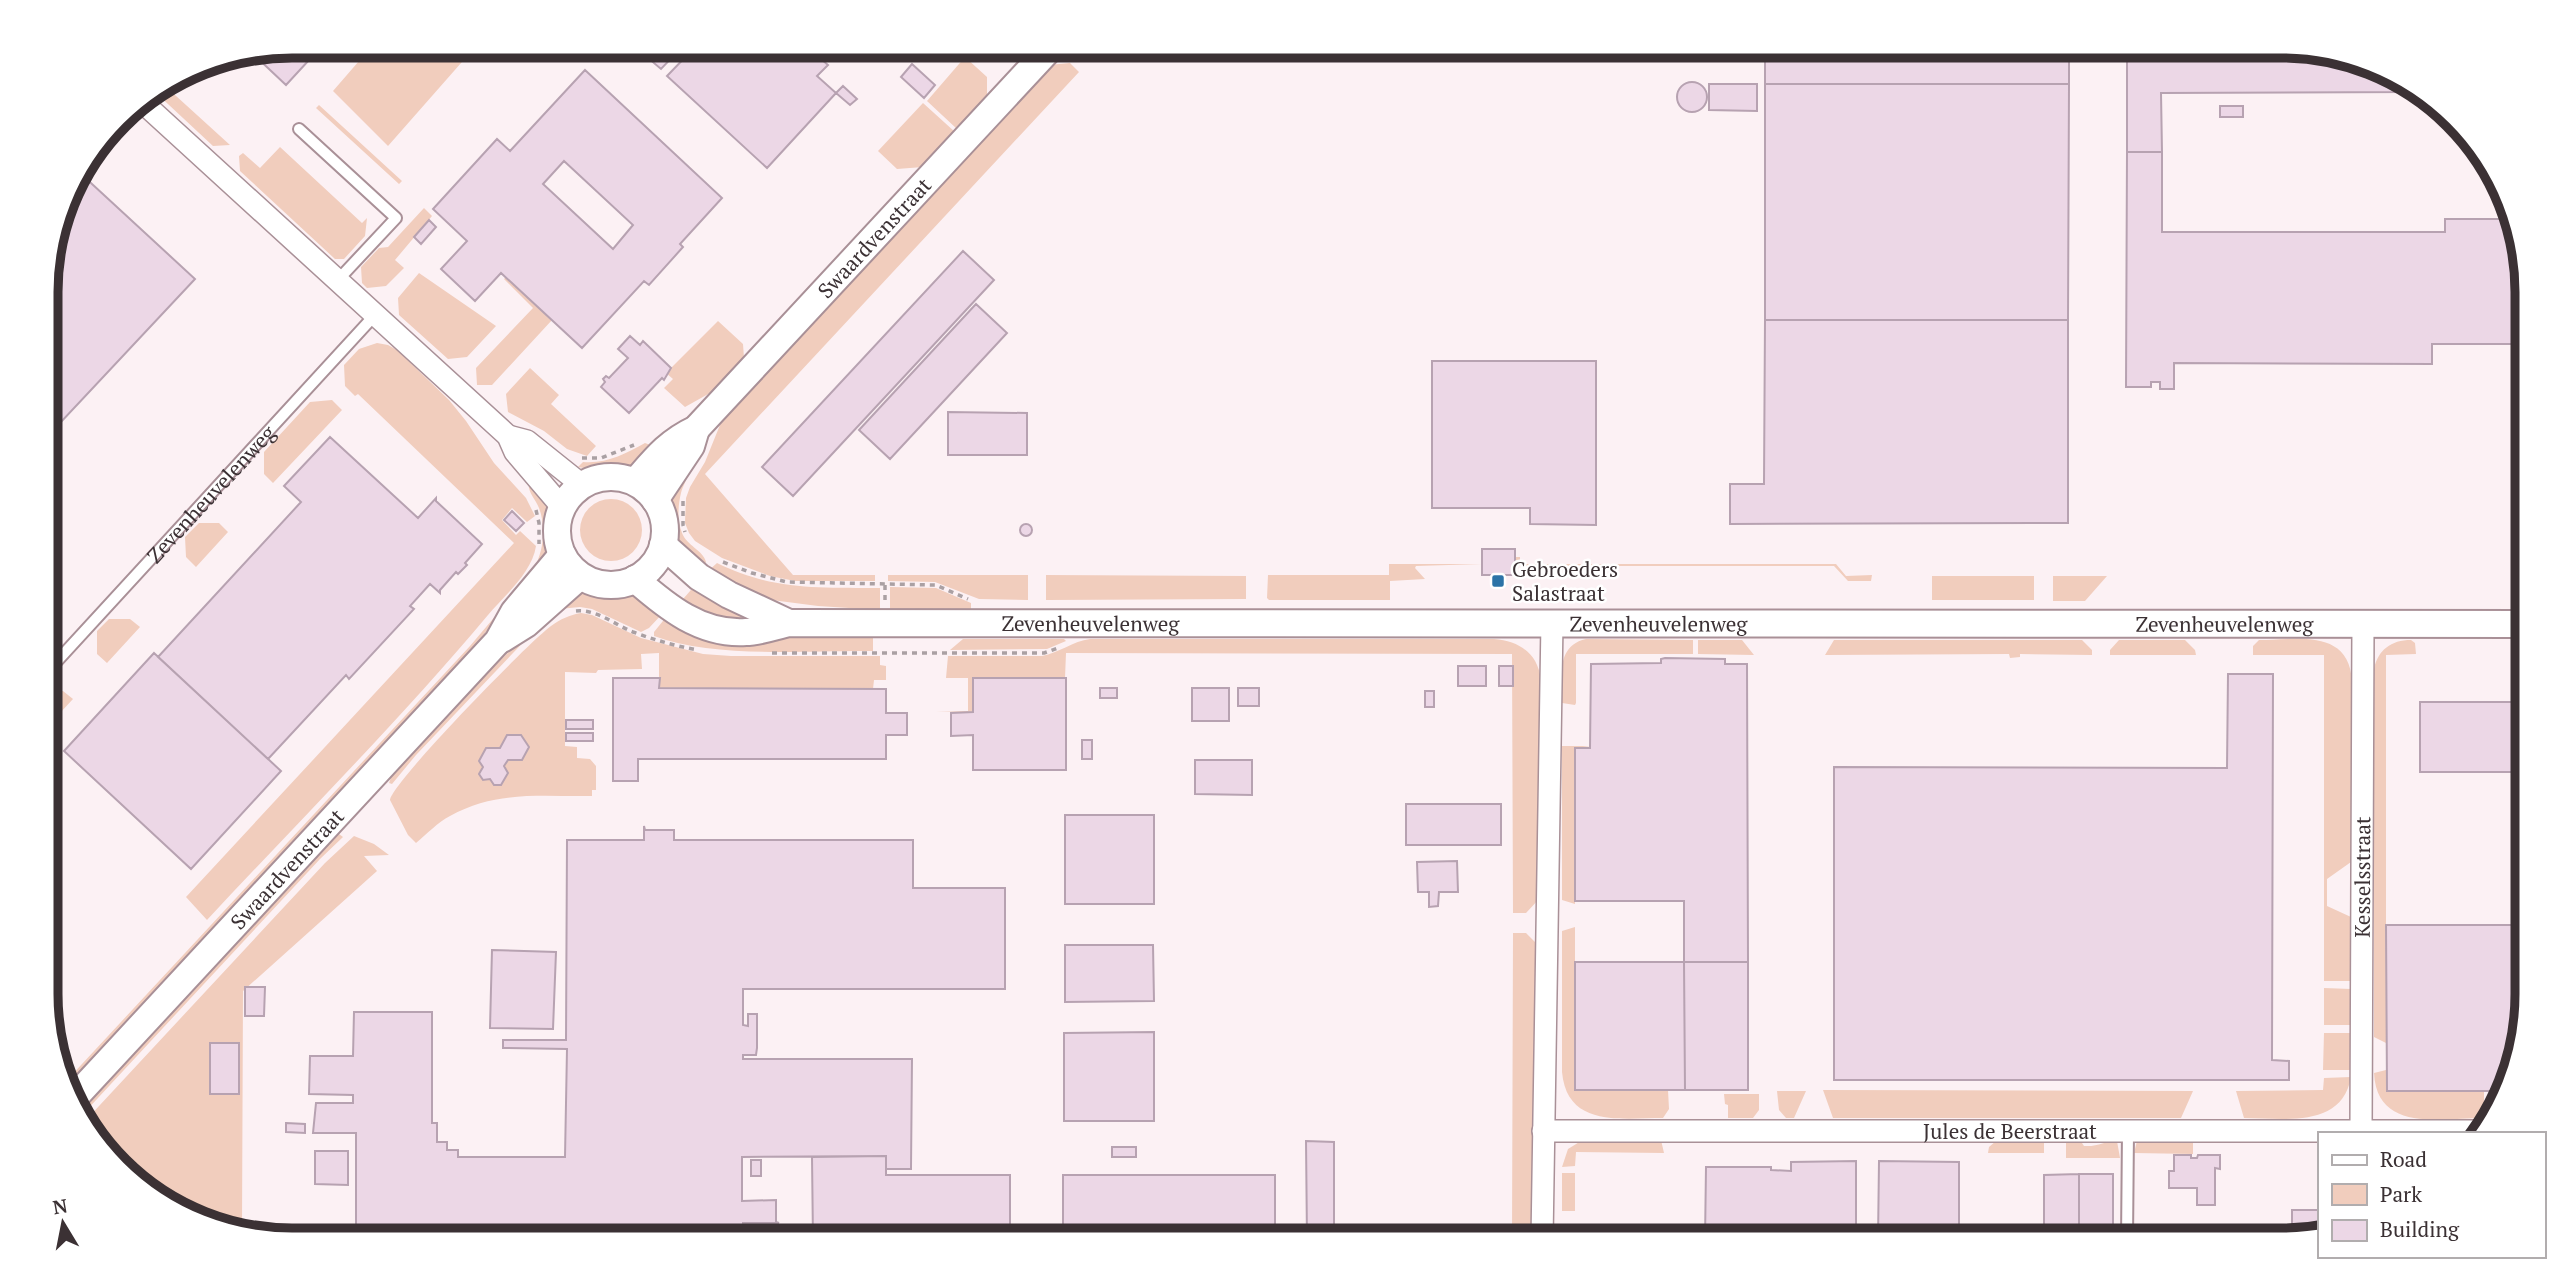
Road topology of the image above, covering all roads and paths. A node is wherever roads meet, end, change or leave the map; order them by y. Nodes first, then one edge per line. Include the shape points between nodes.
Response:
1 (1041, 58) edge
2 (148, 107) edge
3 (299, 129) dead end
4 (337, 281) junction
5 (374, 316) junction
6 (696, 429) junction
7 (508, 436) junction
8 (635, 482) junction
9 (582, 485) junction
10 (655, 500) junction
11 (562, 507) junction
12 (536, 508) dead end
13 (663, 545) junction
14 (550, 551) junction
15 (580, 576) junction
16 (635, 579) junction
17 (571, 611) dead end
18 (1552, 622) junction
19 (789, 623) junction
20 (2363, 624) junction
21 (2515, 624) edge
22 (498, 641) junction
23 (1067, 644) dead end
24 (708, 652) dead end
25 (768, 653) dead end
26 (58, 660) edge
27 (80, 1092) edge
28 (1543, 1130) junction
29 (2128, 1131) junction
30 (2361, 1131) junction
31 (2471, 1131) edge
32 (1542, 1228) edge
33 (2127, 1228) edge

1 - 6 street, Swaardvenstraat
2 - 4 street
3 - 4 lane via 396,218
4 - 5 street
5 - 7 street
5 - 26 lane, Zevenheuvelenweg
6 - 8 street, Swaardvenstraat via 663,449
6 - 10 street, Swaardvenstraat via 691,446
7 - 9 street via 527,441
7 - 11 street via 514,452
8 - 9 street via 599,478
8 - 10 street
9 - 11 street
10 - 13 street via 664,522
11 - 14 street
12 - 14 path
13 - 16 street via 653,565
13 - 19 street, Zevenheuvelenweg via 699,577
14 - 15 street
14 - 22 street, Swaardvenstraat
15 - 16 street via 607,585
15 - 22 street, Swaardvenstraat via 526,624
16 - 19 street, Zevenheuvelenweg via 670,609 715,629 746,632
17 - 24 path via 591,611 666,643
18 - 19 street, Zevenheuvelenweg
18 - 20 street, Zevenheuvelenweg
18 - 28 street
20 - 21 street, Zevenheuvelenweg
20 - 30 street, Kesselsstraat
22 - 27 street, Swaardvenstraat
23 - 25 path, Zevenheuvelenweg via 1044,653
28 - 29 street, Jules de Beerstraat
28 - 32 street
29 - 30 street, Jules de Beerstraat
29 - 33 lane
30 - 31 street, Jules de Beerstraat

